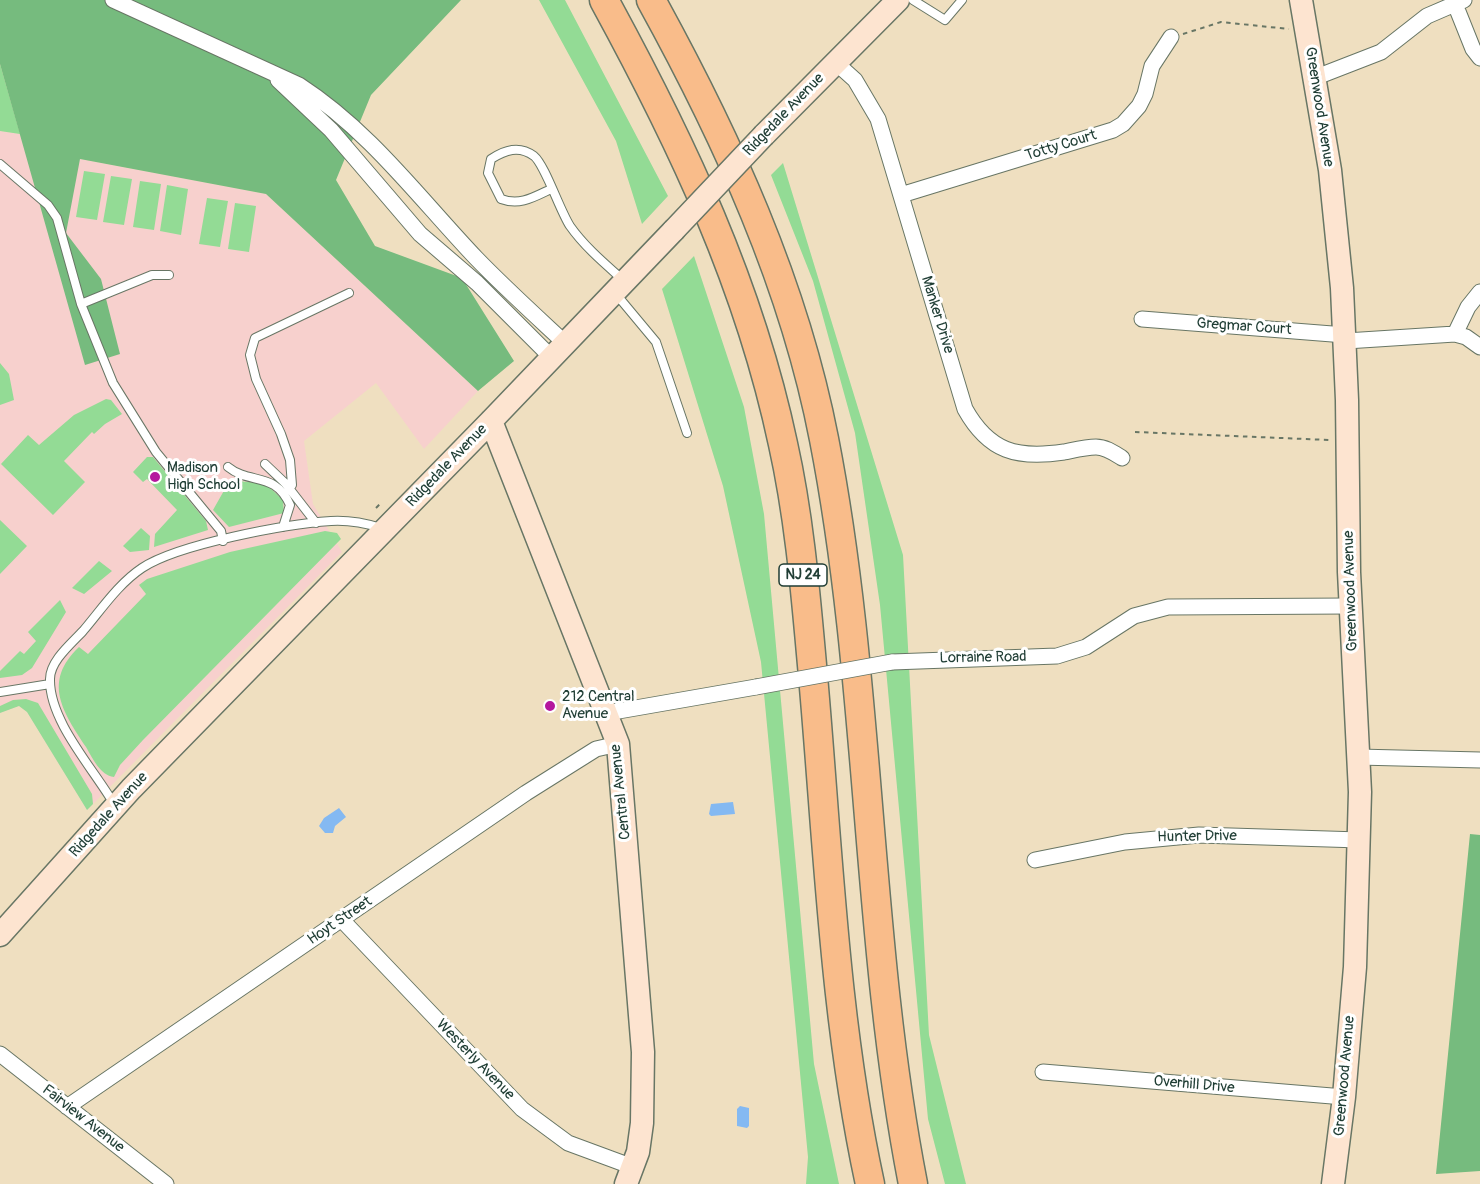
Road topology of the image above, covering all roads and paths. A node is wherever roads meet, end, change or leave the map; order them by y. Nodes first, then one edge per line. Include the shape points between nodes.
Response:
1 (113, 0) edge
2 (604, 0) edge
3 (651, 0) edge
4 (898, 0) edge
5 (913, 0) edge
6 (962, 0) edge
7 (1301, 0) edge
8 (1459, 2) edge
9 (1306, 32) junction
10 (1172, 38) joint
11 (1480, 58) edge
12 (835, 62) junction
13 (274, 75) junction
14 (1314, 78) junction
15 (0, 164) edge
16 (389, 182) junction
17 (551, 189) junction
18 (901, 195) junction
19 (169, 275) dead end
20 (620, 287) junction
21 (1480, 292) edge
22 (349, 293) dead end
23 (81, 304) junction
24 (1142, 319) dead end
25 (1455, 333) junction
26 (1345, 338) junction
27 (1480, 347) edge
28 (559, 351) junction
29 (491, 421) junction
30 (1135, 432) dead end
31 (687, 433) dead end
32 (1347, 441) junction
33 (1122, 458) dead end
34 (265, 464) dead end
35 (228, 467) dead end
36 (290, 489) junction
37 (380, 504) dead end
38 (376, 508) dead end
39 (316, 523) junction
40 (283, 527) junction
41 (385, 529) junction
42 (223, 541) junction
43 (1350, 606) junction
44 (50, 684) junction
45 (0, 692) edge
46 (608, 713) junction
47 (618, 744) junction
48 (1358, 757) junction
49 (1480, 760) edge
50 (116, 807) junction
51 (1360, 840) junction
52 (1035, 860) dead end
53 (342, 920) junction
54 (0, 935) edge
55 (0, 1054) edge
56 (1043, 1072) dead end
57 (1344, 1098) junction
58 (67, 1107) junction
59 (629, 1176) edge
60 (166, 1184) edge
61 (870, 1184) edge
62 (913, 1184) edge
63 (1333, 1184) edge

1 - 13 street
2 - 61 highway, NJ 24 via 706,201 763,361 784,446 809,627 847,1043
3 - 62 highway, NJ 24 via 741,179 798,337 823,436 851,620 890,1038
4 - 12 street, Ridgedale Avenue
5 - 6 lane via 945,20
7 - 9 street, Greenwood Avenue
8 - 11 street via 1473,49
8 - 14 street via 1426,16 1382,52
9 - 10 path via 1221,22
9 - 14 street, Greenwood Avenue
10 - 18 street, Totty Court via 1152,66 1139,106 1113,130
12 - 18 street, Manker Drive via 855,80 878,119
12 - 20 street, Ridgedale Avenue, bridge
13 - 16 street
13 - 16 street via 299,85 343,116
14 - 26 street, Greenwood Avenue via 1330,170
15 - 23 lane via 48,205 57,218
16 - 28 street via 477,259
16 - 28 street via 420,234
17 - 17 lane via 535,157 521,150 505,150 491,159 488,173 501,199 512,204
17 - 20 lane via 570,226
18 - 33 street, Manker Drive via 965,409 982,434 1007,451 1021,455 1096,447
19 - 23 lane via 152,275
20 - 28 street, Ridgedale Avenue
20 - 31 lane via 656,342
21 - 25 street
22 - 36 lane via 255,338 250,355 290,460
23 - 42 lane via 113,383 156,452 221,531
24 - 26 street, Gregmar Court
25 - 26 street, Gregmar Court
25 - 27 street
26 - 32 street, Greenwood Avenue
28 - 29 street, Ridgedale Avenue
29 - 41 street, Ridgedale Avenue
29 - 46 street, Central Avenue
30 - 32 path
32 - 43 street, Greenwood Avenue
34 - 36 lane
35 - 40 lane via 270,481 282,492 290,505
36 - 39 lane
37 - 38 path
39 - 40 lane
39 - 41 lane via 361,522
40 - 42 lane
41 - 50 street, Ridgedale Avenue
42 - 44 lane via 162,559 131,577 58,660
43 - 46 street, Lorraine Road, bridge via 1168,607 1134,616 1086,647 1057,656 892,662
43 - 48 street, Greenwood Avenue
44 - 45 lane
44 - 50 lane via 56,710
46 - 47 street, Central Avenue
47 - 53 street, Hoyt Street via 596,749 525,793
47 - 59 street, Central Avenue via 643,1052 642,1123
48 - 49 street
48 - 51 street, Greenwood Avenue
50 - 54 street, Ridgedale Avenue
51 - 52 street, Hunter Drive via 1190,835 1125,842
51 - 57 street, Greenwood Avenue
53 - 58 street, Hoyt Street
53 - 59 street, Westerly Avenue via 522,1109 568,1143
55 - 58 street, Fairview Avenue
56 - 57 street, Overhill Drive
57 - 63 street, Greenwood Avenue
58 - 60 street, Fairview Avenue

